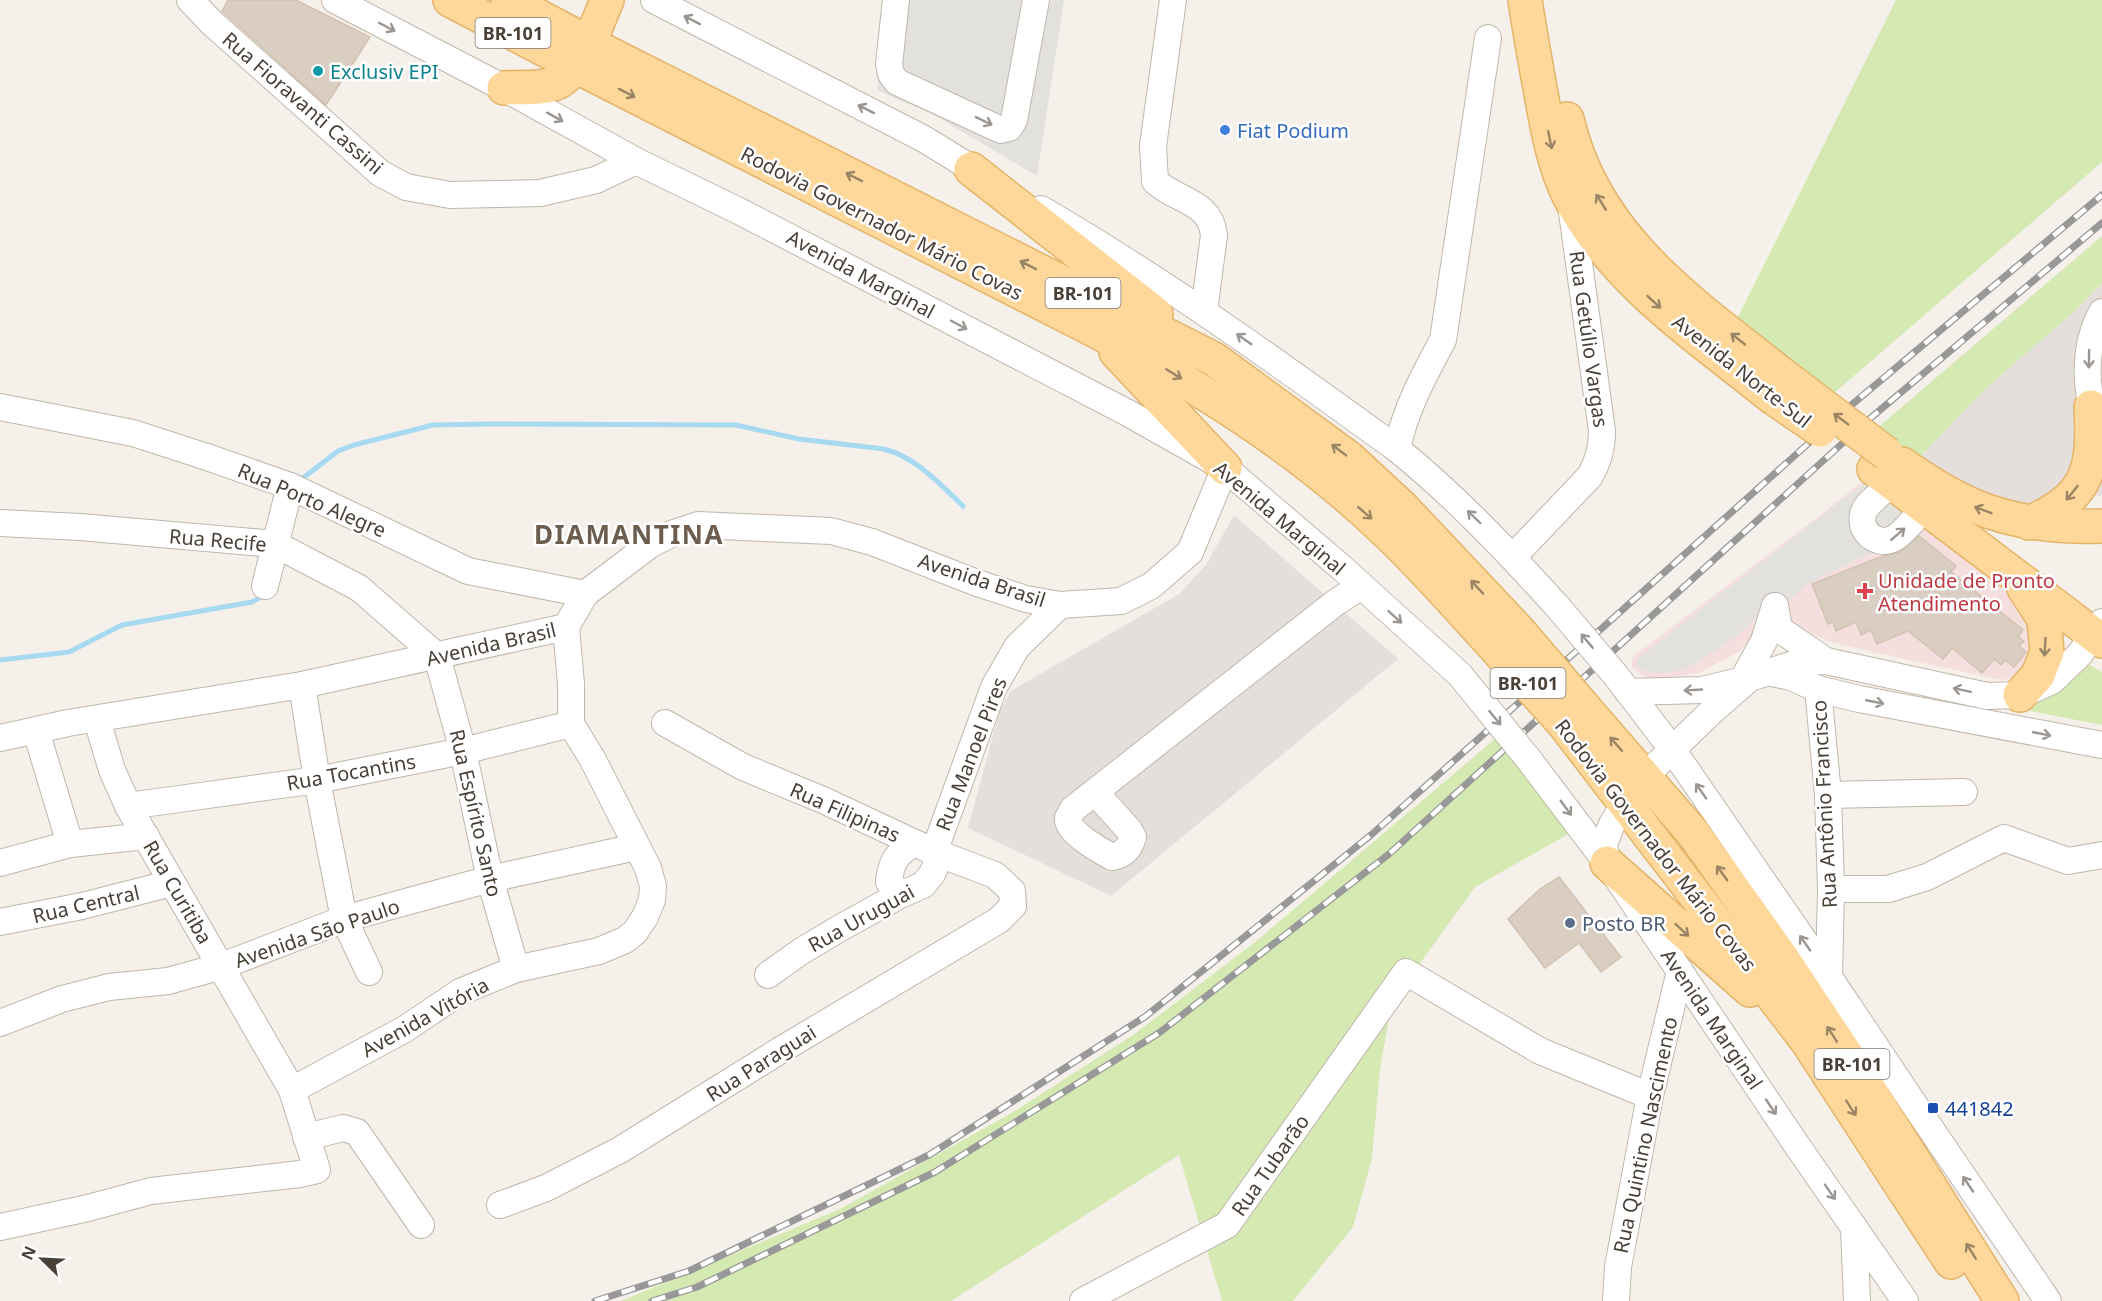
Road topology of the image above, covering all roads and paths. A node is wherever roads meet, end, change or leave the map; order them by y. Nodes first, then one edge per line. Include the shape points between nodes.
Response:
1 (190, 0) edge
2 (335, 0) edge
3 (450, 0) edge
4 (508, 0) edge
5 (608, 0) edge
6 (654, 0) edge
7 (896, 0) edge
8 (1036, 0) edge
9 (1173, 0) edge
10 (1525, 0) edge
11 (1545, 0) edge
12 (1488, 38) dead end
13 (582, 54) junction
14 (504, 88) junction
15 (931, 97) junction
16 (924, 139) junction
17 (636, 161) junction
18 (971, 169) junction
19 (1569, 196) junction
20 (1204, 312) junction
21 (2102, 312) edge
22 (1096, 332) junction
23 (1214, 359) junction
24 (1778, 386) junction
25 (0, 407) edge
26 (2097, 420) edge
27 (1397, 449) junction
28 (1225, 468) junction
29 (1883, 468) junction
30 (290, 486) junction
31 (1935, 515) junction
32 (0, 523) edge
33 (2029, 523) junction
34 (2102, 526) edge
35 (275, 544) junction
36 (1513, 557) junction
37 (2016, 576) junction
38 (265, 586) dead end
39 (1361, 586) junction
40 (585, 594) junction
41 (1060, 605) junction
42 (566, 627) junction
43 (2100, 628) edge
44 (1504, 636) junction
45 (437, 656) junction
46 (1826, 661) junction
47 (1752, 677) junction
48 (302, 685) junction
49 (1622, 685) junction
50 (1818, 689) junction
51 (2020, 695) junction
52 (1576, 718) junction
53 (97, 720) junction
54 (665, 723) dead end
55 (571, 724) junction
56 (36, 731) junction
57 (0, 738) edge
58 (2102, 745) edge
59 (1672, 749) junction
60 (463, 751) junction
61 (1644, 777) junction
62 (316, 780) junction
63 (1095, 792) dead end
64 (1964, 792) dead end
65 (1828, 795) junction
66 (1625, 803) junction
67 (128, 806) junction
68 (146, 836) junction
69 (70, 844) junction
70 (636, 847) junction
71 (924, 847) junction
72 (2102, 855) edge
73 (0, 863) edge
74 (1607, 863) junction
75 (490, 879) junction
76 (171, 883) junction
77 (1831, 889) junction
78 (900, 895) junction
79 (1013, 906) joint
80 (344, 919) junction
81 (0, 922) edge
82 (222, 966) junction
83 (516, 969) junction
84 (1680, 971) junction
85 (369, 972) dead end
86 (768, 975) dead end
87 (1829, 977) junction
88 (0, 1023) edge
89 (1807, 1041) junction
90 (292, 1090) junction
91 (1650, 1096) junction
92 (306, 1137) junction
93 (500, 1205) dead end
94 (421, 1225) dead end
95 (0, 1227) edge
96 (1854, 1227) junction
97 (1083, 1301) edge
98 (1616, 1301) edge
99 (1857, 1301) edge
100 (1905, 1301) edge
101 (1976, 1301) edge
102 (2002, 1301) edge
103 (2048, 1301) edge

1 - 17 street, Rua Fioravanti Cassini via 380,173 406,187 450,195 540,193 596,180
2 -> 14 street, Avenida Marginal
3 - 13 main road, Rodovia Governador Mário Covas / BR-101
4 - 13 main road, Rodovia Governador Mário Covas / BR-101
5 - 13 main road
16 -> 6 street
7 - 15 street via 891,74 897,82
15 -> 8 street via 1002,130 1009,128 1014,120
9 - 20 street via 1153,146 1155,181 1204,210 1212,223 1214,235
10 -> 19 main road, Avenida Norte-Sul via 1552,149
24 -> 11 main road, Avenida Norte-Sul via 1660,274 1605,209 1584,171 1569,127
12 - 27 street via 1443,340 1421,380 1401,428
13 - 14 main road via 559,81
13 -> 22 main road, Rodovia Governador Mário Covas / BR-101
23 -> 13 main road, Rodovia Governador Mário Covas / BR-101
14 -> 17 street, Avenida Marginal
15 - 16 street
16 - 18 street
17 -> 28 street, Avenida Marginal via 1128,413
18 - 20 street via 1100,243
18 - 23 main road
19 -> 24 main road, Avenida Norte-Sul via 1605,250 1657,305
19 - 36 street, Rua Getúlio Vargas via 1602,448 1590,476
27 -> 20 street
21 -> 26 street via 2089,349 2088,384
22 - 28 main road
22 -> 44 main road, Rodovia Governador Mário Covas / BR-101 via 1167,369 1234,411 1316,470
44 -> 23 main road, Rodovia Governador Mário Covas / BR-101 via 1402,507 1349,458
24 - 29 main road, Avenida Norte-Sul, bridge
25 - 30 street, Rua Porto Alegre via 133,433
26 -> 33 main road via 2088,470 2072,496 2053,512
36 -> 27 street via 1437,482
28 - 39 street, Avenida Marginal
28 - 41 street, Avenida Brasil via 1190,552 1151,586 1121,601
29 - 31 main road, Avenida Norte-Sul
29 -> 31 street via 1885,488 1863,516 1869,535 1881,541 1894,539 1919,514
33 -> 29 main road, Avenida Norte-Sul via 1996,515 1926,481
30 - 35 street
30 - 40 street, Rua Porto Alegre via 468,571
31 - 37 main road, Avenida Norte-Sul
31 - 43 main road via 2017,553
32 - 35 street, Rua Recife
33 - 34 main road, Avenida Norte-Sul
35 - 38 street
35 - 45 street, Rua Recife via 359,588
49 -> 36 street, bridge
37 - 43 main road, Avenida Norte-Sul
37 -> 51 main road via 2044,619 2047,652 2038,675
39 - 63 street
39 -> 74 street, Avenida Marginal, bridge via 1460,675
40 - 41 street, Avenida Brasil via 651,544 698,525 831,531 872,542 1026,599
40 - 42 street, Avenida Brasil
41 - 71 street, Rua Manoel Pires via 1017,647 994,687
42 - 45 street, Avenida Brasil
42 - 55 street
43 - 51 street via 2052,681
44 - 52 main road, Rodovia Governador Mário Covas / BR-101, bridge
45 - 48 street, Avenida Brasil
45 - 60 street, Rua Espírito Santo
46 - 47 street via 1800,662
46 - 47 street via 1779,629 1775,606
51 -> 46 street via 1987,696
47 -> 49 street via 1702,690
47 - 50 street, Rua Antônio Francisco via 1791,677
47 - 59 street
48 - 53 street, Avenida Brasil
48 - 62 street
49 - 59 street
50 -> 58 street
50 - 65 street, Rua Antônio Francisco
61 -> 52 main road, Rodovia Governador Mário Covas / BR-101
52 - 66 main road, Rodovia Governador Mário Covas / BR-101
53 - 56 street, Avenida Brasil
53 - 67 street, Rua Curitiba
54 - 71 street, Rua Filipinas via 743,767
55 - 60 street, Rua Tocantins
55 - 70 street, Avenida Vitória via 594,760
56 - 57 street, Avenida Brasil
56 - 69 street
59 - 61 street
87 -> 59 street
60 - 62 street, Rua Tocantins
60 - 75 street, Rua Espírito Santo
61 - 66 street
102 -> 61 main road, Rodovia Governador Mário Covas / BR-101 via 1780,954 1693,832
62 - 67 street, Rua Tocantins
62 - 80 street
64 - 65 street
65 - 77 street, Rua Antônio Francisco
66 - 74 street via 1604,844
66 - 89 main road, Rodovia Governador Mário Covas / BR-101
67 - 68 street, Rua Curitiba
68 - 69 street
68 - 76 street, Rua Curitiba
69 - 73 street
70 - 75 street, Avenida São Paulo
70 - 83 street, Avenida Vitória via 653,886 652,900 635,932 599,951
71 - 78 street, Rua Uruguai via 938,863 922,885
71 - 78 street via 900,851 890,869 889,882
71 - 79 street, Rua Filipinas via 995,875 1012,891
72 - 77 street via 2068,861 2004,838 1927,877 1888,889
74 - 84 street, Avenida Marginal
74 -> 89 main road
75 - 80 street, Avenida São Paulo
75 - 83 street, Rua Espírito Santo
76 - 81 street, Rua Central
76 - 82 street, Rua Curitiba
77 - 87 street, Rua Antônio Francisco
78 - 86 street, Rua Uruguai via 800,952
79 - 93 street, Rua Paraguai via 999,920 621,1150 546,1188
80 - 82 street, Avenida São Paulo
80 - 85 street
82 - 88 street, Avenida São Paulo via 168,981 109,987 62,999
82 - 90 street, Rua Curitiba
83 - 90 street, Avenida Vitória via 460,992 405,1029
84 - 91 street, Rua Quintino Nascimento
84 -> 96 street, Avenida Marginal
103 -> 87 street
89 -> 101 main road, Rodovia Governador Mário Covas / BR-101
90 - 92 street
91 - 97 street, Rua Tubarão via 1540,1051 1406,972 1227,1225
91 - 98 street, Rua Quintino Nascimento via 1618,1267
92 - 94 street via 343,1128 357,1132
92 - 95 street via 317,1170 151,1191
96 - 99 street
96 - 100 street, Avenida Marginal

